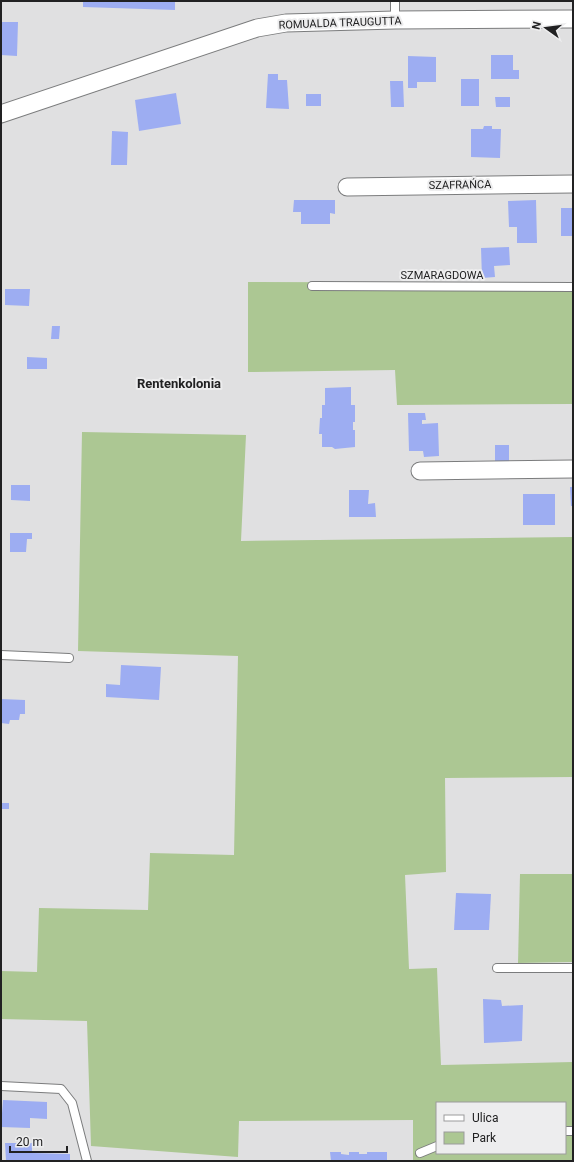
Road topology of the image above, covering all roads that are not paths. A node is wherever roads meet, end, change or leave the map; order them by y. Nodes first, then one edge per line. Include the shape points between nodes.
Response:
1 (395, 1) edge
2 (573, 19) edge
3 (395, 20) junction
4 (1, 114) edge
5 (573, 184) edge
6 (347, 187) dead end
7 (312, 286) dead end
8 (573, 287) edge
9 (573, 469) edge
10 (420, 471) dead end
11 (1, 655) edge
12 (69, 658) dead end
13 (497, 968) dead end
14 (573, 968) edge
15 (1, 1086) edge
16 (436, 1146) edge
17 (420, 1153) dead end
18 (87, 1161) edge

1 - 3 lane
2 - 3 street, ROMUALDA TRAUGUTTA
3 - 4 street, ROMUALDA TRAUGUTTA via 286,23 257,28
5 - 6 street, SZAFRAŃCA
7 - 8 lane, SZMARAGDOWA
9 - 10 street
11 - 12 lane
13 - 14 lane
15 - 18 lane via 61,1089 72,1103
16 - 17 lane

